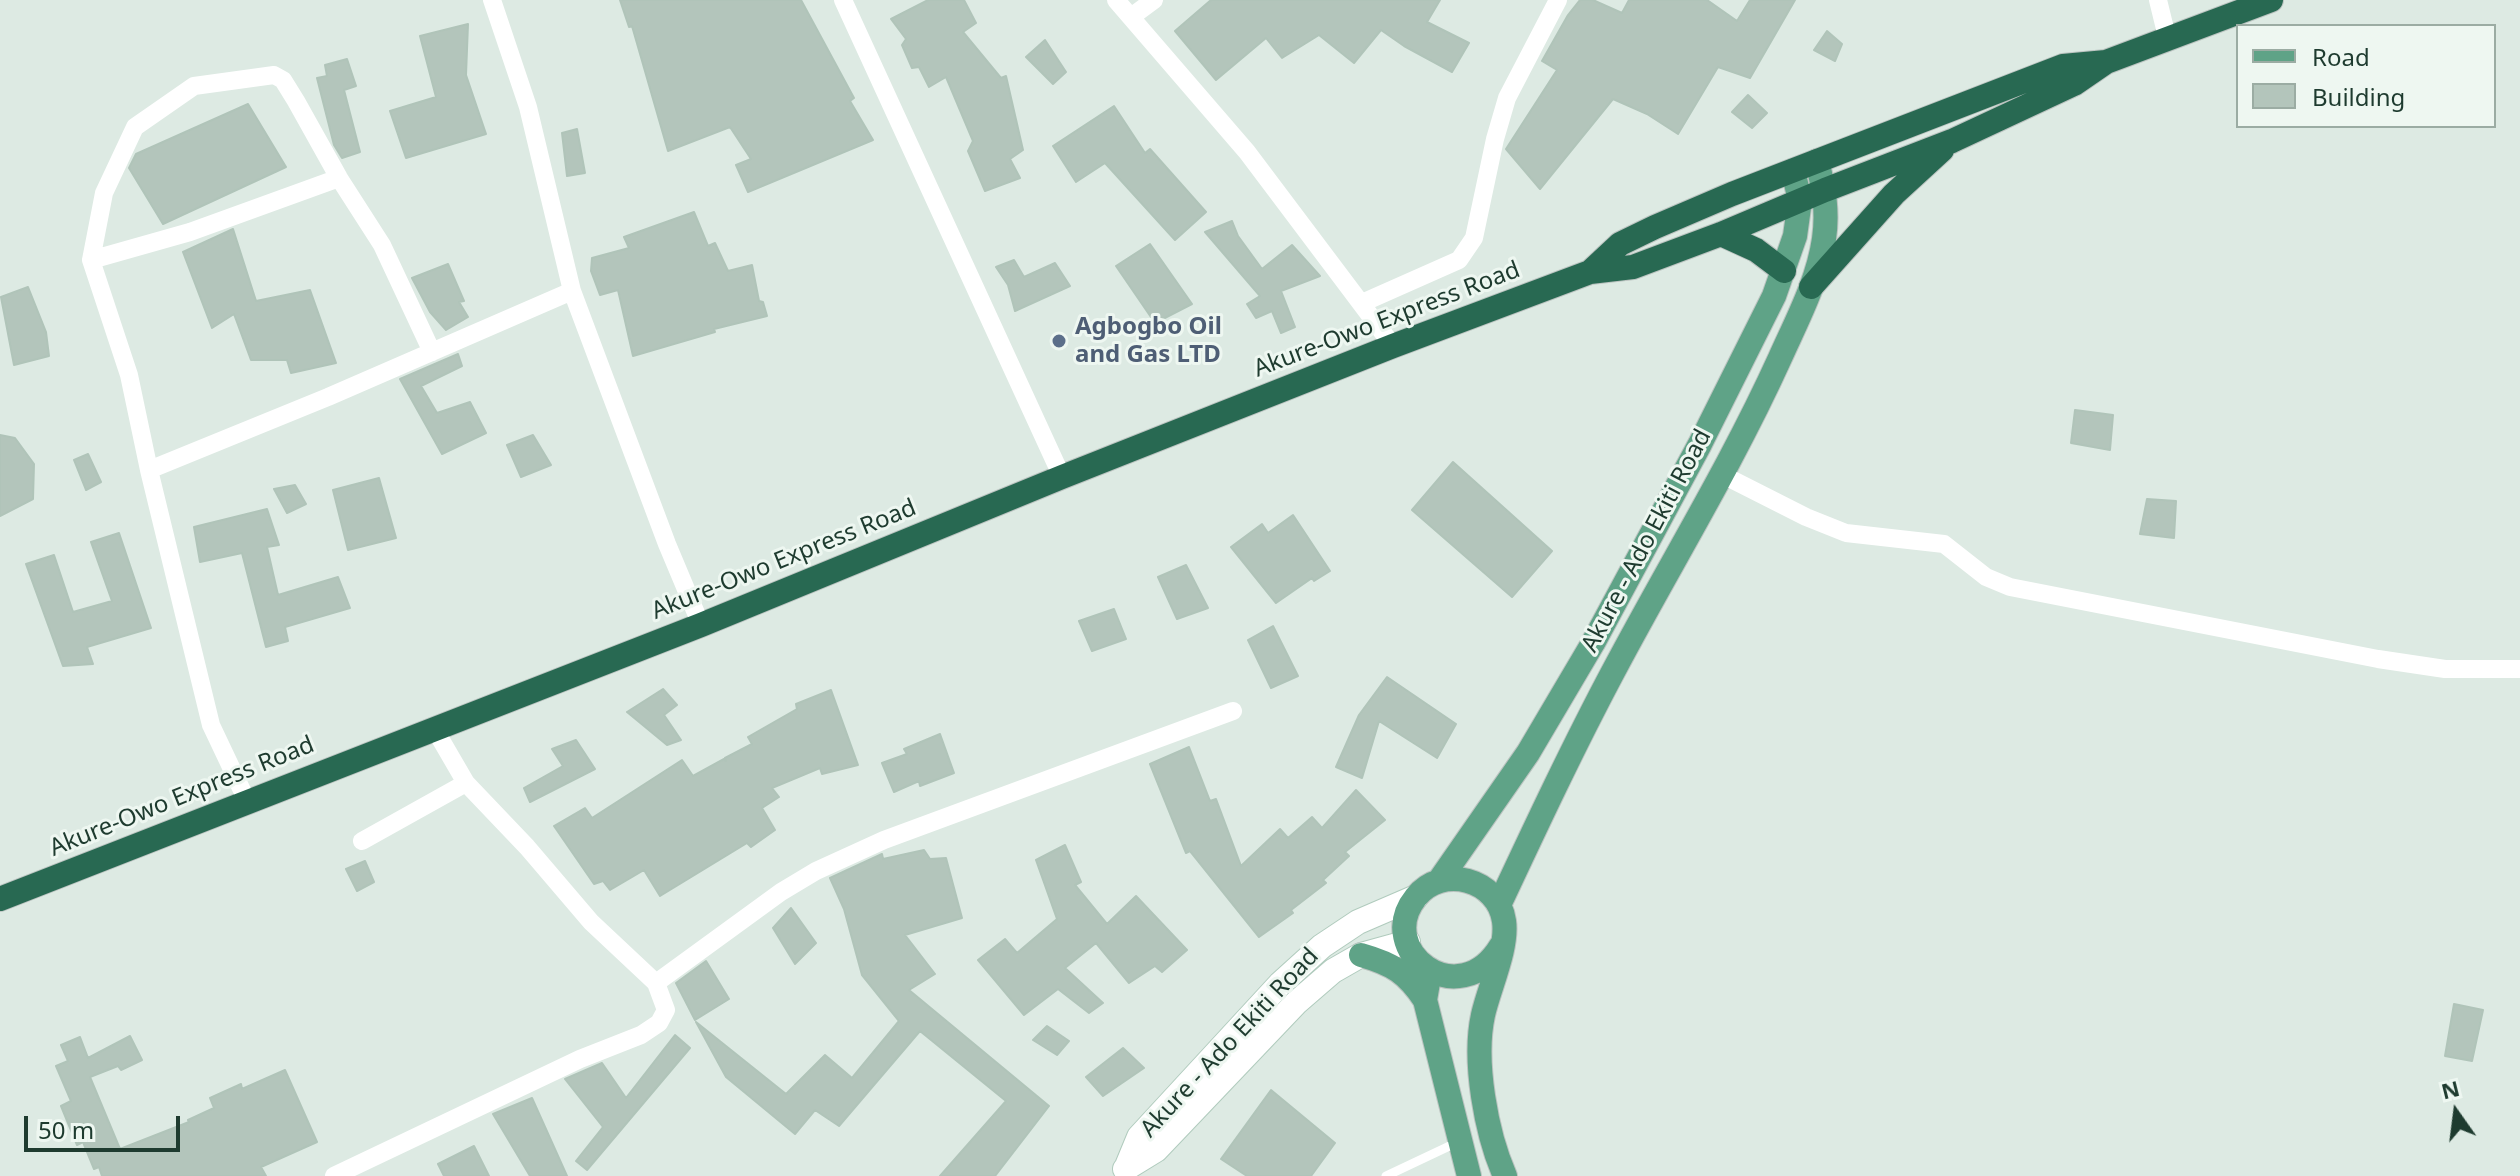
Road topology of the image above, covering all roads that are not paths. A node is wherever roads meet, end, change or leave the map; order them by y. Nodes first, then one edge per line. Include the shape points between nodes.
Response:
1 (492, 0) edge
2 (843, 0) edge
3 (1116, 0) edge
4 (1154, 0) edge
5 (1558, 0) edge
6 (2158, 0) edge
7 (2271, 0) edge
8 (1131, 17) junction
9 (2168, 41) junction
10 (2106, 62) junction
11 (1952, 141) junction
12 (1817, 161) junction
13 (1793, 171) junction
14 (339, 178) junction
15 (1825, 190) junction
16 (1800, 200) junction
17 (1721, 234) junction
18 (91, 260) junction
19 (1784, 271) junction
20 (1590, 272) junction
21 (1811, 287) junction
22 (572, 291) junction
23 (1362, 303) junction
24 (1393, 346) junction
25 (432, 352) junction
26 (149, 470) junction
27 (1723, 475) junction
28 (1062, 477) junction
29 (701, 625) junction
30 (2520, 669) edge
31 (1233, 711) dead end
32 (434, 728) junction
33 (466, 783) junction
34 (247, 801) junction
35 (362, 841) dead end
36 (1439, 881) junction
37 (1416, 897) junction
38 (0, 899) edge
39 (1499, 905) junction
40 (1408, 942) junction
41 (1501, 946) junction
42 (1361, 955) junction
43 (1430, 971) junction
44 (656, 983) junction
45 (1425, 1000) junction
46 (1458, 1142) junction
47 (1122, 1171) edge
48 (334, 1176) edge
49 (1386, 1176) edge
50 (1469, 1176) edge
51 (1505, 1176) edge

1 - 22 street via 528,107
2 - 28 street
3 - 8 street
4 - 8 street
5 - 23 street via 1507,98 1468,250 1459,260
6 - 9 street
7 - 9 highway, Akure-Owo Express Road
8 - 23 street via 1247,152
9 - 10 highway, Akure-Owo Express Road
10 - 11 highway, Akure-Owo Express Road via 2074,84
10 - 12 highway, Akure-Owo Express Road via 2063,66
11 - 15 highway, Akure-Owo Express Road
11 - 21 highway via 1894,194
12 - 13 highway, Akure-Owo Express Road
12 - 15 main road, Akure - Ado Ekiti Road
13 - 16 main road
13 - 20 highway, Akure-Owo Express Road via 1620,244
14 - 18 street via 190,232
14 - 18 street via 279,77 194,86 135,127 104,193
14 - 25 street via 382,245
15 - 16 highway, Akure-Owo Express Road
15 - 21 main road, Akure - Ado Ekiti Road via 1823,243
16 - 17 highway, Akure-Owo Express Road
16 - 19 main road, Akure - Ado Ekiti Road
17 - 19 highway
17 - 20 highway, Akure-Owo Express Road via 1633,267
18 - 26 street via 129,375
19 - 36 main road, Akure - Ado Ekiti Road via 1700,444 1593,643 1528,753
20 - 24 highway, Akure-Owo Express Road
21 - 27 main road, Akure - Ado Ekiti Road
22 - 25 street
22 - 29 street
23 - 24 street
24 - 28 highway, Akure-Owo Express Road
25 - 26 street
26 - 34 street via 211,725
27 - 30 street via 1846,533 1944,544 1986,577 2010,587 2378,659 2445,669
27 - 39 main road, Akure - Ado Ekiti Road via 1557,779
28 - 29 highway, Akure-Owo Express Road
29 - 32 highway, Akure-Owo Express Road
31 - 44 street via 884,840 816,871
32 - 33 street
32 - 34 highway, Akure-Owo Express Road
33 - 35 street
33 - 44 street via 591,922
34 - 38 highway, Akure-Owo Express Road
36 - 37 main road
36 - 39 main road via 1467,879 1491,893
37 - 40 main road via 1405,923
37 - 47 main road, Akure - Ado Ekiti Road via 1358,922 1280,984 1139,1137
39 - 41 main road via 1505,932
40 - 42 main road, Akure - Ado Ekiti Road
40 - 43 main road
41 - 43 main road via 1484,968 1471,975
41 - 51 main road via 1479,1045 1484,1098
42 - 45 main road via 1399,970
42 - 47 main road, Akure - Ado Ekiti Road via 1296,1003 1156,1150
43 - 45 main road
44 - 48 street via 666,1010 659,1023 641,1035
45 - 46 main road
46 - 49 lane
46 - 50 main road

